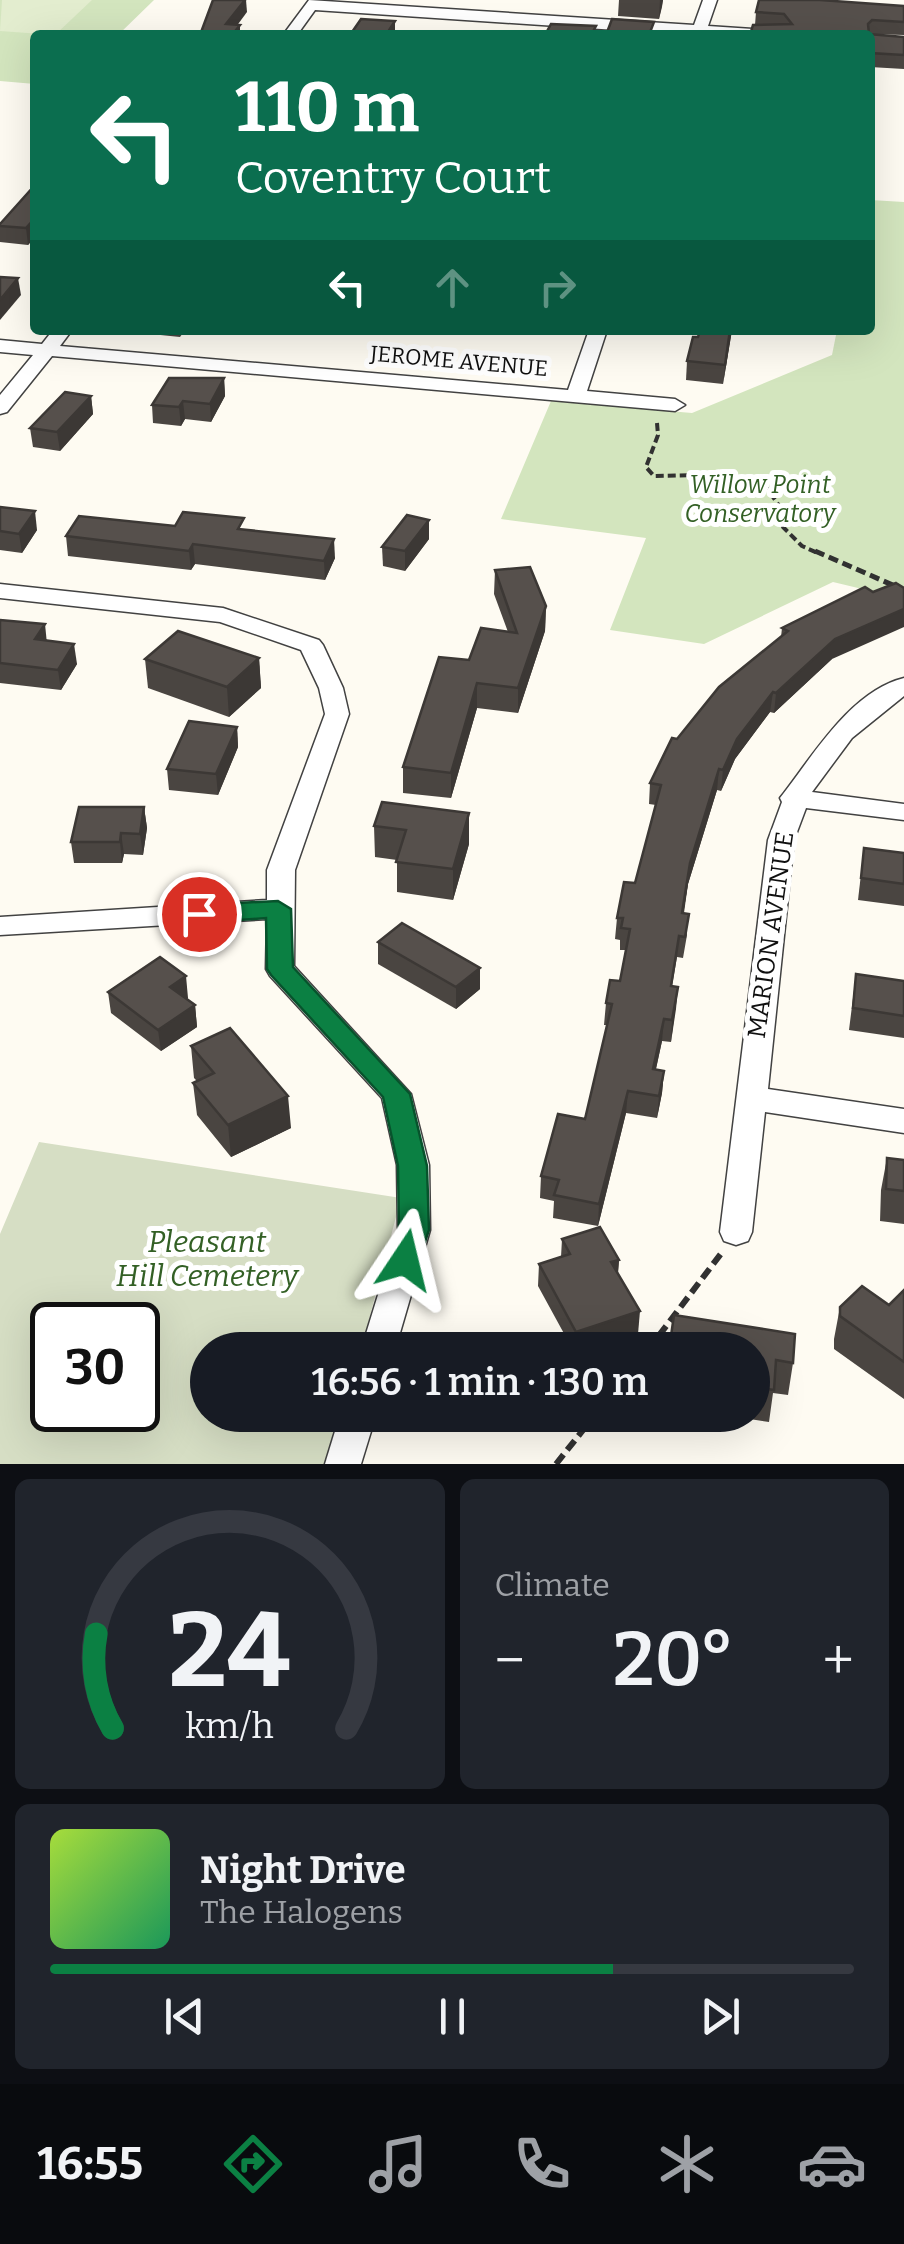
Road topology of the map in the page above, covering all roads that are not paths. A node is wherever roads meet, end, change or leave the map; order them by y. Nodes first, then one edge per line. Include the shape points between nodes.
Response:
1 (710, 0) edge
2 (313, 3) edge
3 (294, 30) edge
4 (672, 30) edge
5 (700, 30) edge
6 (58, 335) edge
7 (596, 335) edge
8 (0, 346) edge
9 (47, 350) junction
10 (575, 397) junction
11 (675, 406) dead end
12 (0, 408) edge
13 (0, 591) edge
14 (904, 685) edge
15 (792, 798) junction
16 (904, 812) edge
17 (278, 909) junction
18 (0, 926) edge
19 (749, 1098) junction
20 (904, 1121) edge
21 (736, 1232) road end
22 (383, 1332) edge
23 (353, 1432) edge
24 (344, 1464) edge

1 - 5 street
2 - 3 street
2 - 4 street
6 - 9 street
7 - 10 street
8 - 9 street, JEROME AVENUE
9 - 10 street, JEROME AVENUE
9 - 12 street
10 - 11 street, JEROME AVENUE
13 - 17 street via 223,615 311,645 332,688 336,714 281,870
14 - 15 street, MARION AVENUE via 852,722
15 - 16 street
15 - 19 street, MARION AVENUE
17 - 18 street
17 - 22 street via 280,969 396,1094 413,1166 414,1230
19 - 20 street
19 - 21 street, MARION AVENUE
23 - 24 street

